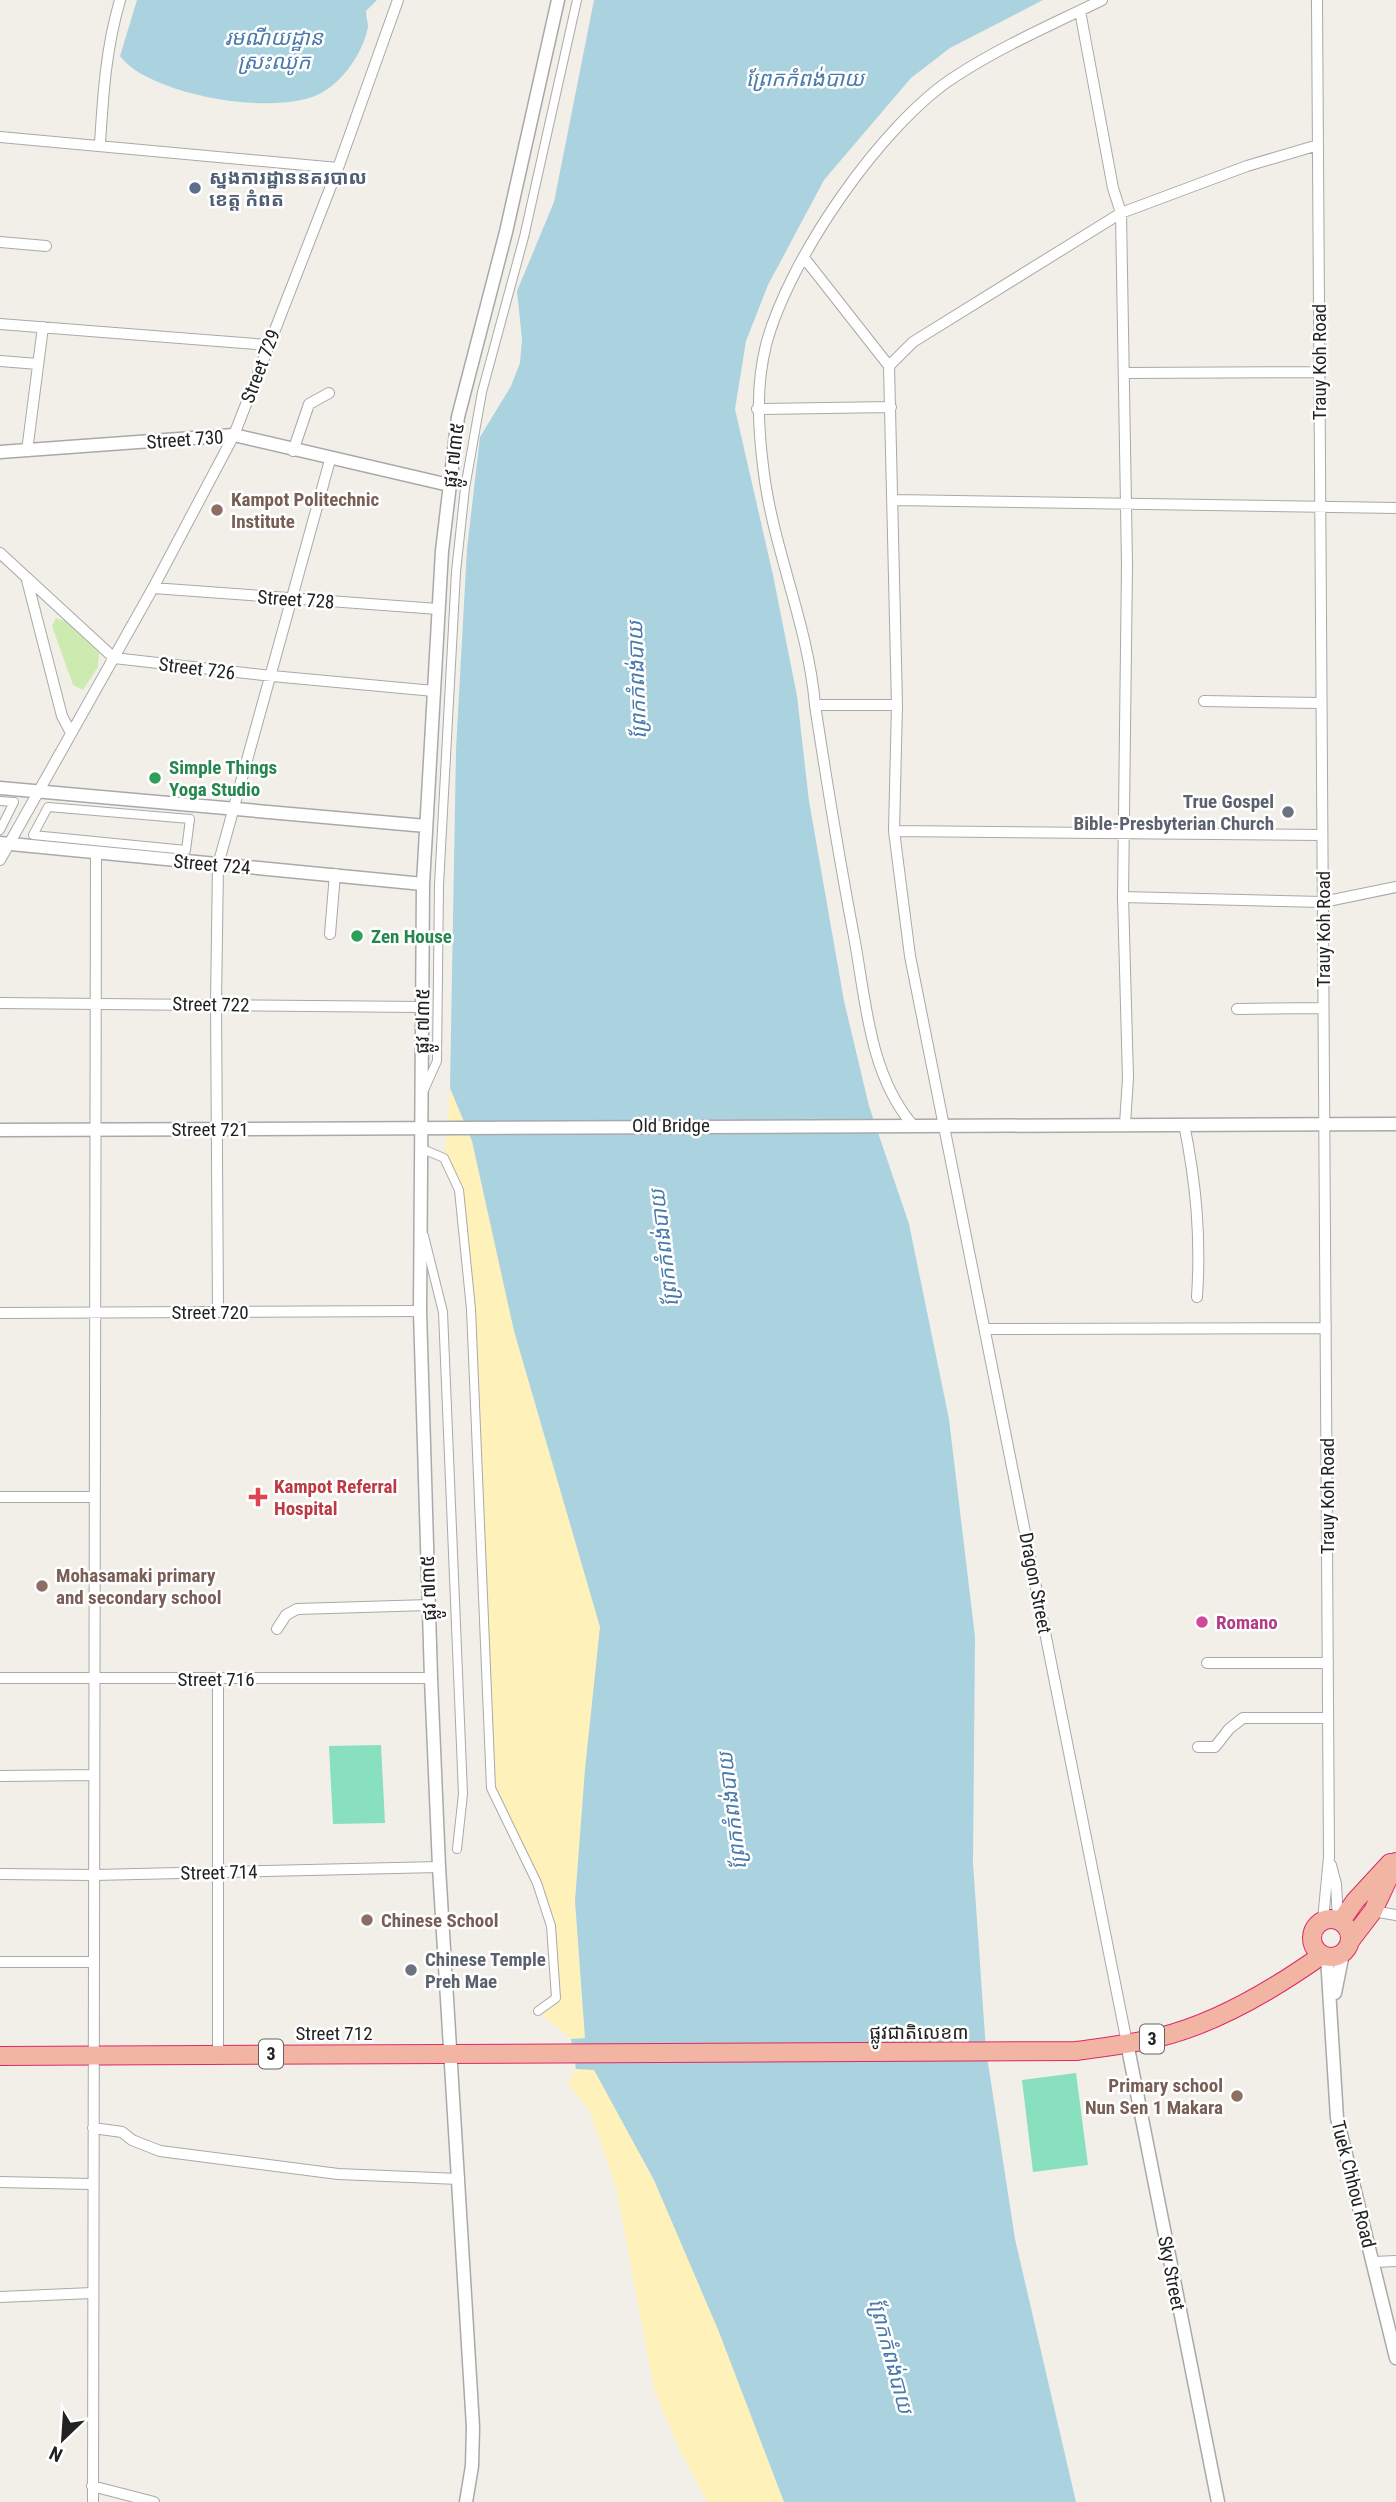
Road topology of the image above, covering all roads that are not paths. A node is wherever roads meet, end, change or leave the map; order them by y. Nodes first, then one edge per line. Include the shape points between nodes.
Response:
1 (120, 0) edge
2 (398, 0) edge
3 (558, 0) edge
4 (577, 0) edge
5 (1102, 0) edge
6 (1317, 0) edge
7 (1080, 10) junction
8 (0, 137) edge
9 (100, 144) junction
10 (1318, 145) junction
11 (338, 168) junction
12 (1121, 213) junction
13 (0, 242) edge
14 (46, 246) dead end
15 (805, 259) junction
16 (0, 324) edge
17 (43, 327) junction
18 (268, 345) junction
19 (0, 361) edge
20 (37, 364) junction
21 (889, 366) junction
22 (1318, 372) junction
23 (1125, 373) junction
24 (330, 393) dead end
25 (891, 407) junction
26 (757, 409) junction
27 (234, 435) junction
28 (27, 451) junction
29 (293, 451) junction
30 (0, 452) edge
31 (330, 460) junction
32 (449, 485) junction
33 (894, 500) junction
34 (1126, 503) junction
35 (1320, 505) junction
36 (1396, 508) edge
37 (0, 553) edge
38 (27, 580) junction
39 (153, 588) junction
40 (293, 600) junction
41 (438, 609) junction
42 (114, 658) junction
43 (272, 677) junction
44 (434, 691) junction
45 (1205, 701) dead end
46 (1321, 704) junction
47 (815, 705) junction
48 (897, 705) junction
49 (71, 733) junction
50 (0, 789) edge
51 (38, 792) junction
52 (0, 801) edge
53 (234, 809) junction
54 (426, 826) junction
55 (0, 830) edge
56 (894, 831) junction
57 (1123, 831) junction
58 (1322, 835) junction
59 (5, 844) edge
60 (186, 850) joint
61 (96, 853) junction
62 (0, 860) edge
63 (218, 865) junction
64 (335, 874) junction
65 (423, 884) junction
66 (1396, 887) edge
67 (1123, 897) junction
68 (1323, 902) junction
69 (330, 934) dead end
70 (0, 1003) edge
71 (95, 1003) junction
72 (216, 1003) junction
73 (422, 1007) junction
74 (1323, 1008) junction
75 (1237, 1009) dead end
76 (421, 1096) junction
77 (906, 1124) junction
78 (944, 1124) junction
79 (1125, 1124) junction
80 (1184, 1124) junction
81 (1324, 1124) junction
82 (1396, 1124) edge
83 (217, 1128) junction
84 (421, 1128) junction
85 (0, 1130) edge
86 (95, 1130) junction
87 (421, 1148) junction
88 (420, 1224) junction
89 (1197, 1297) dead end
90 (420, 1311) junction
91 (218, 1312) junction
92 (0, 1313) edge
93 (96, 1313) junction
94 (1326, 1328) junction
95 (986, 1329) junction
96 (0, 1497) edge
97 (94, 1497) junction
98 (429, 1605) junction
99 (277, 1629) dead end
100 (1207, 1663) dead end
101 (1328, 1663) junction
102 (0, 1678) edge
103 (93, 1678) junction
104 (431, 1678) junction
105 (218, 1679) junction
106 (1328, 1718) junction
107 (1198, 1747) dead end
108 (94, 1775) junction
109 (0, 1776) edge
110 (457, 1849) dead end
111 (1396, 1856) edge
112 (1329, 1857) junction
113 (1396, 1862) edge
114 (439, 1867) junction
115 (217, 1872) junction
116 (0, 1874) edge
117 (94, 1875) junction
118 (1373, 1911) junction
119 (1396, 1915) edge
120 (1334, 1920) junction
121 (1331, 1949) junction
122 (0, 1962) edge
123 (93, 1962) junction
124 (538, 2011) dead end
125 (1127, 2043) junction
126 (541, 2053) joint
127 (218, 2054) junction
128 (451, 2055) junction
129 (0, 2056) edge
130 (95, 2056) junction
131 (93, 2128) junction
132 (459, 2179) junction
133 (0, 2182) edge
134 (91, 2184) junction
135 (1396, 2261) edge
136 (1374, 2262) junction
137 (92, 2293) junction
138 (0, 2297) edge
139 (1396, 2358) edge
140 (92, 2486) junction
141 (93, 2502) edge
142 (154, 2502) edge
143 (466, 2502) edge
144 (1218, 2502) edge

1 - 9 street via 105,64
2 - 11 street, Street 729
3 - 32 street, ផ្លូវ ៧៣៥ via 506,232 464,387
4 - 76 street via 524,237 482,392 465,488 439,873 437,1061
5 - 7 street
6 - 10 street, Trauy Koh Road
7 - 12 street
7 - 15 street via 954,77 894,130 845,188
8 - 9 street
9 - 11 street
10 - 12 street
10 - 22 street, Trauy Koh Road
11 - 18 street, Street 729
12 - 21 street via 913,342
12 - 23 street
13 - 14 street
15 - 21 street
15 - 26 street via 766,344
16 - 17 street
17 - 18 street
17 - 20 street
18 - 27 street, Street 729
19 - 20 street
20 - 28 street
21 - 25 street, Dragon Street
22 - 23 street
22 - 35 street, Trauy Koh Road
23 - 34 street
24 - 29 street via 309,404
25 - 26 street
25 - 33 street, Dragon Street
26 - 47 street via 763,469
27 - 28 street, Street 730
27 - 29 street, Street 730
27 - 39 street, Street 729
28 - 30 street, Street 730
29 - 31 street, Street 730
31 - 32 street, Street 730
31 - 40 street
32 - 41 street, ផ្លូវ ៧៣៥
33 - 34 street
33 - 48 street, Dragon Street
34 - 35 street
34 - 57 street
35 - 36 street
35 - 46 street, Trauy Koh Road
37 - 38 street
38 - 42 street
38 - 49 street via 62,716
39 - 40 street, Street 728
39 - 42 street, Street 729
40 - 41 street, Street 728
40 - 43 street
41 - 44 street, ផ្លូវ ៧៣៥
42 - 43 street, Street 726
42 - 49 street, Street 729
43 - 44 street, Street 726
43 - 53 street
44 - 54 street, ផ្លូវ ៧៣៥
45 - 46 street
46 - 58 street, Trauy Koh Road
47 - 48 street
47 - 77 street via 874,1049
48 - 56 street, Dragon Street
49 - 51 street, Street 729
50 - 51 street
51 - 53 street
51 - 59 street, Street 729
52 - 55 street via 14,802
53 - 54 street
53 - 63 street
54 - 65 street, ផ្លូវ ៧៣៥
56 - 57 street
56 - 78 street, Dragon Street via 910,956
57 - 58 street
57 - 67 street
58 - 68 street, Trauy Koh Road
59 - 61 street, Street 724
59 - 62 street, Street 729
60 - 60 street via 190,819 48,807 33,835
61 - 63 street, Street 724
61 - 71 street
63 - 64 street, Street 724
63 - 72 street
64 - 65 street, Street 724
64 - 69 street
65 - 73 street, ផ្លូវ ៧៣៥
66 - 68 street
67 - 68 street
67 - 79 street via 1128,1032
68 - 74 street, Trauy Koh Road
70 - 71 street, Street 722
71 - 72 street, Street 722
71 - 86 street
72 - 73 street, Street 722
72 - 83 street
73 - 76 street, ផ្លូវ ៧៣៥
74 - 75 street
74 - 81 street, Trauy Koh Road
76 - 84 street, ផ្លូវ ៧៣៥
77 - 78 street, Old Bridge
77 - 84 street, Old Bridge
78 - 79 street, Old Bridge
78 - 95 street, Dragon Street
79 - 80 street, Old Bridge
80 - 81 street, Old Bridge
80 - 89 street via 1197,1188
81 - 82 street, Old Bridge
81 - 94 street, Trauy Koh Road
83 - 84 street, Street 721
83 - 86 street, Street 721
83 - 91 street
84 - 87 street, ផ្លូវ ៧៣៥
85 - 86 street, Street 721
86 - 93 street
87 - 88 street, ផ្លូវ ៧៣៥
87 - 124 street via 444,1158 459,1190 471,1309 491,1788 537,1883 551,1926 556,1998
88 - 90 street, ផ្លូវ ៧៣៥
88 - 110 street via 443,1312 463,1794
90 - 91 street, Street 720
90 - 98 street, ផ្លូវ ៧៣៥
91 - 93 street, Street 720
92 - 93 street, Street 720
93 - 97 street
94 - 95 street
94 - 101 street, Trauy Koh Road
95 - 125 street, Dragon Street
96 - 97 street
97 - 103 street
98 - 99 street via 297,1609 286,1615
98 - 104 street, ផ្លូវ ៧៣៥
100 - 101 street
101 - 106 street, Trauy Koh Road
102 - 103 street, Street 716
103 - 105 street, Street 716
103 - 108 street
104 - 105 street, Street 716
104 - 114 street, ផ្លូវ ៧៣៥
105 - 115 street
106 - 107 street via 1243,1718 1215,1747
106 - 112 street, Trauy Koh Road
108 - 109 street
108 - 117 street
111 - 120 highway
112 - 120 street
112 - 120 street via 1336,1884
113 - 118 highway, ផ្លូវជាតិលេខ៣ / 3
114 - 115 street, Street 714
114 - 128 street, ផ្លូវ ៧៣៥
115 - 117 street, Street 714
115 - 127 street
116 - 117 street, Street 714
117 - 123 street
118 - 119 street
118 - 121 highway, ផ្លូវជាតិលេខ៣ / 3
120 - 121 highway via 1346,1926
120 - 121 highway via 1314,1928
121 - 125 highway, ផ្លូវជាតិលេខ៣ / 3 via 1283,1982 1197,2026
121 - 136 street, Tuek Chhou Road via 1337,2118
122 - 123 street
123 - 130 street
125 - 126 highway, ផ្លូវជាតិលេខ៣ / 3 via 1076,2051 1010,2053
125 - 144 street, Sky Street
126 - 128 highway, Street 712 / 3
127 - 128 highway, Street 712 / 3
127 - 130 highway, Street 712 / 3
128 - 132 street, ផ្លូវ ៧៣៥
129 - 130 highway, Street 712 / 3
130 - 131 street
131 - 132 street via 122,2132 160,2151 338,2174
131 - 134 street
132 - 143 street, ផ្លូវ ៧៣៥ via 473,2427
133 - 134 street
134 - 137 street
135 - 136 street
136 - 139 street, Tuek Chhou Road
137 - 138 street
137 - 140 street
140 - 141 street
140 - 142 street

